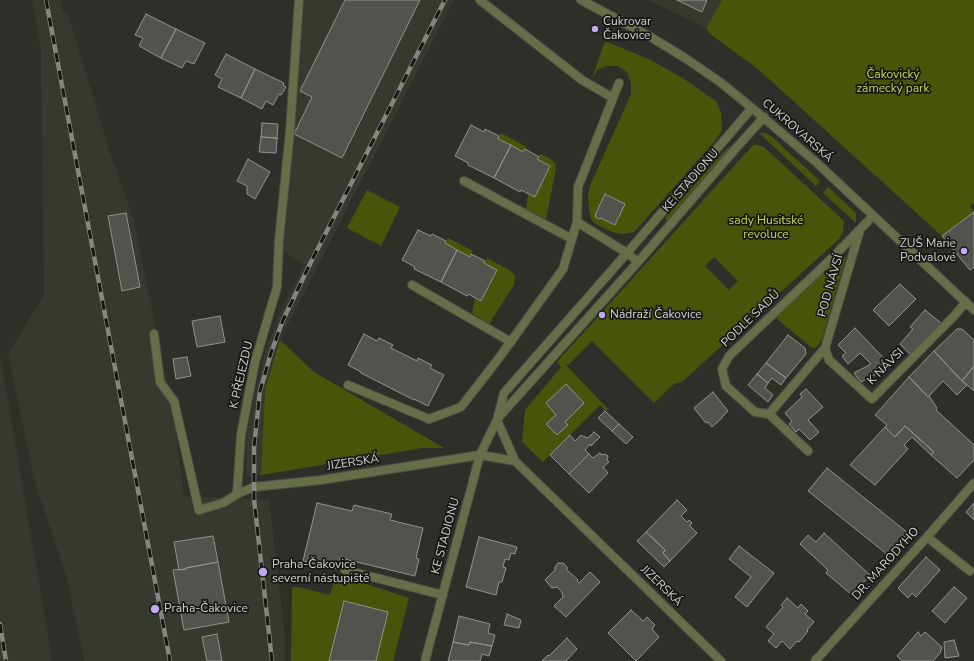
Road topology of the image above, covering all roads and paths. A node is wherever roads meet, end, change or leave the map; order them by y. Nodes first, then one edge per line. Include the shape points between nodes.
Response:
1 (299, 0) edge
2 (480, 0) edge
3 (581, 0) edge
4 (619, 83) dead end
5 (613, 98) junction
6 (752, 108) junction
7 (764, 117) junction
8 (464, 181) dead end
9 (873, 216) junction
10 (577, 222) junction
11 (860, 230) junction
12 (572, 239) junction
13 (627, 253) junction
14 (638, 262) junction
15 (412, 286) dead end
16 (966, 302) junction
17 (974, 310) edge
18 (154, 334) dead end
19 (511, 342) junction
20 (825, 348) junction
21 (348, 385) dead end
22 (769, 414) junction
23 (497, 420) junction
24 (808, 451) dead end
25 (480, 455) junction
26 (515, 460) junction
27 (974, 483) edge
28 (238, 494) junction
29 (927, 537) junction
30 (346, 570) dead end
31 (970, 571) dead end
32 (442, 595) junction
33 (425, 661) edge
34 (721, 661) edge
35 (815, 661) edge

1 - 28 street, K PŘEJEZDU via 277,287 255,362 241,435
2 - 5 street via 582,80
3 - 6 street, CUKROVARSKÁ via 685,58
4 - 5 street
5 - 10 street via 578,187
6 - 7 street, CUKROVARSKÁ
6 - 13 street, KE STADIONU
7 - 9 street, CUKROVARSKÁ
7 - 14 street, KE STADIONU
8 - 12 street
9 - 11 street, PODLE SADŮ
9 - 16 street, CUKROVARSKÁ
10 - 12 street
10 - 13 street
11 - 20 street, POD NÁVSÍ
11 - 22 street, PODLE SADŮ via 729,356 722,369 726,386 755,412
12 - 19 street via 563,269
13 - 14 street
13 - 23 street, KE STADIONU via 504,393
14 - 23 street, KE STADIONU
15 - 19 street
16 - 17 street, CUKROVARSKÁ
16 - 20 street, K NÁVSI via 872,399 829,360
18 - 28 street, JIZERSKÁ via 160,382 174,400 199,510 222,503
19 - 21 street via 461,407 429,419
20 - 22 street
22 - 24 street
23 - 25 street, KE STADIONU
23 - 26 street, JIZERSKÁ
25 - 26 street, JIZERSKÁ
25 - 28 street, JIZERSKÁ via 321,480 254,487
25 - 32 street, KE STADIONU
26 - 34 street, JIZERSKÁ
27 - 29 street, DR. MARODYHO
29 - 31 street
29 - 35 street, DR. MARODYHO
30 - 32 street
32 - 33 street, KE STADIONU

